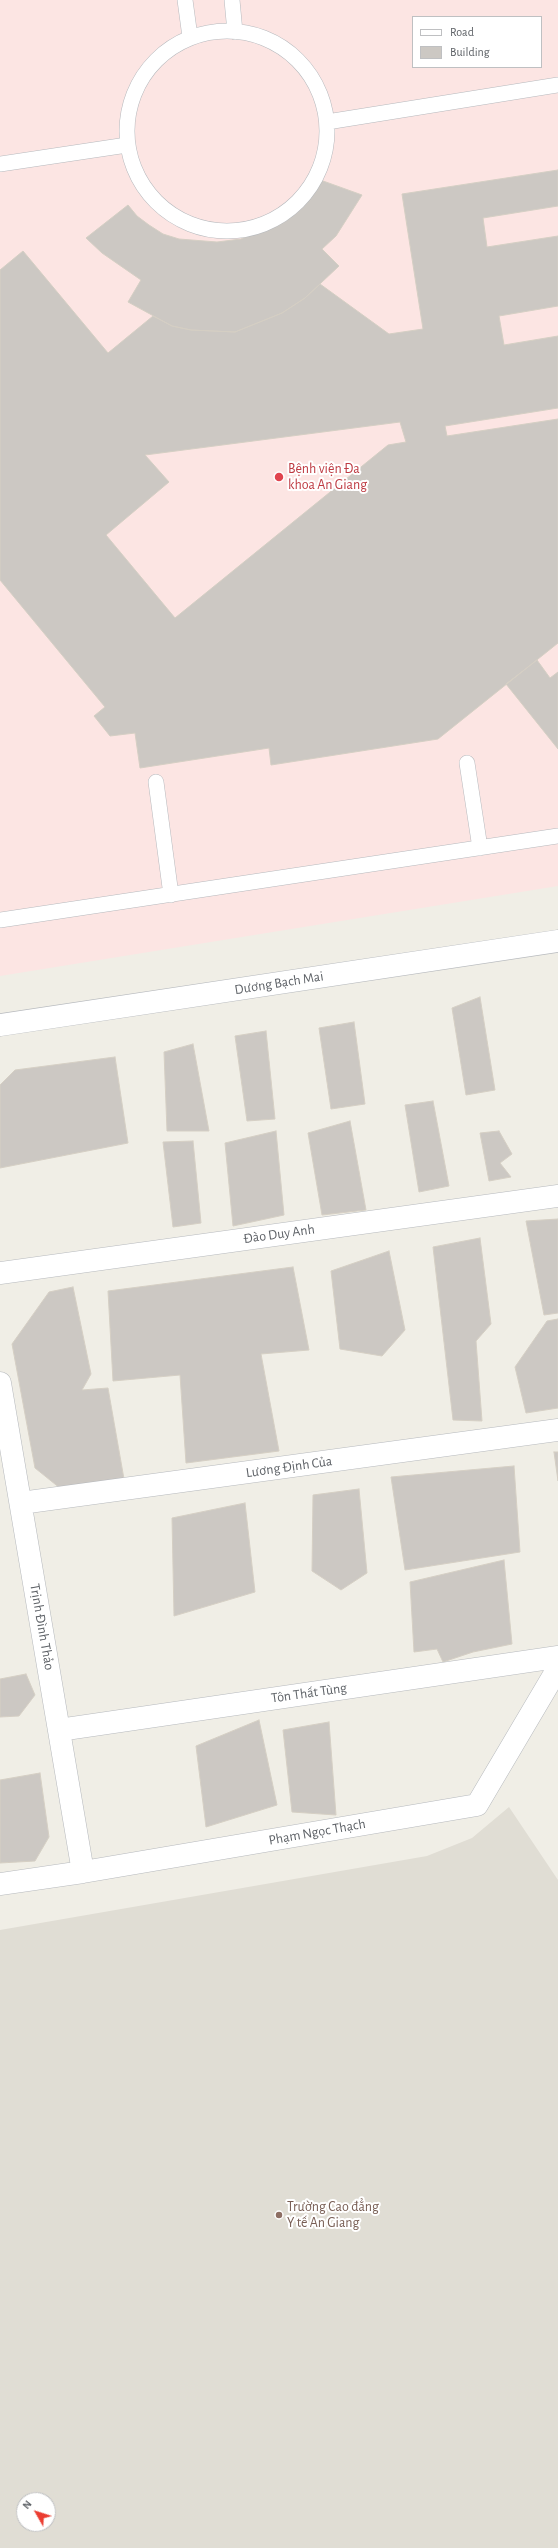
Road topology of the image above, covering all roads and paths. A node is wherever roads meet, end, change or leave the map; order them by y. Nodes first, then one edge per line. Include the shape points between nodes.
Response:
1 (185, 0) edge
2 (232, 0) edge
3 (235, 32) junction
4 (190, 37) junction
5 (558, 85) edge
6 (326, 122) junction
7 (127, 145) junction
8 (0, 164) edge
9 (467, 763) dead end
10 (156, 782) dead end
11 (558, 836) edge
12 (480, 848) junction
13 (171, 895) junction
14 (0, 920) edge
15 (558, 940) edge
16 (0, 1025) edge
17 (558, 1196) edge
18 (0, 1273) edge
19 (0, 1383) edge
20 (558, 1430) edge
21 (21, 1503) junction
22 (558, 1657) edge
23 (558, 1668) edge
24 (59, 1730) junction
25 (83, 1872) junction
26 (0, 1884) edge

1 - 4 lane
2 - 3 lane
3 - 4 lane via 223,30
3 - 6 lane via 257,34 287,49 310,74 325,104
4 - 7 lane via 161,55 140,82 128,112
5 - 6 lane
6 - 7 lane via 328,138 320,170 303,198 278,219 246,230 214,232 182,222 156,203 137,176
7 - 8 lane
9 - 12 lane
10 - 13 lane
11 - 12 lane
12 - 13 lane
13 - 14 lane
15 - 16 street, Dương Bạch Mai
17 - 18 street, Đào Duy Anh
19 - 21 street, Trịnh Đình Thảo
20 - 21 street, Lương Định Của
21 - 24 street, Trịnh Đình Thảo
22 - 24 street, Tôn Thất Tùng
23 - 25 street, Phạm Ngọc Thạch via 477,1805
24 - 25 street, Trịnh Đình Thảo
25 - 26 street, Phạm Ngọc Thạch

